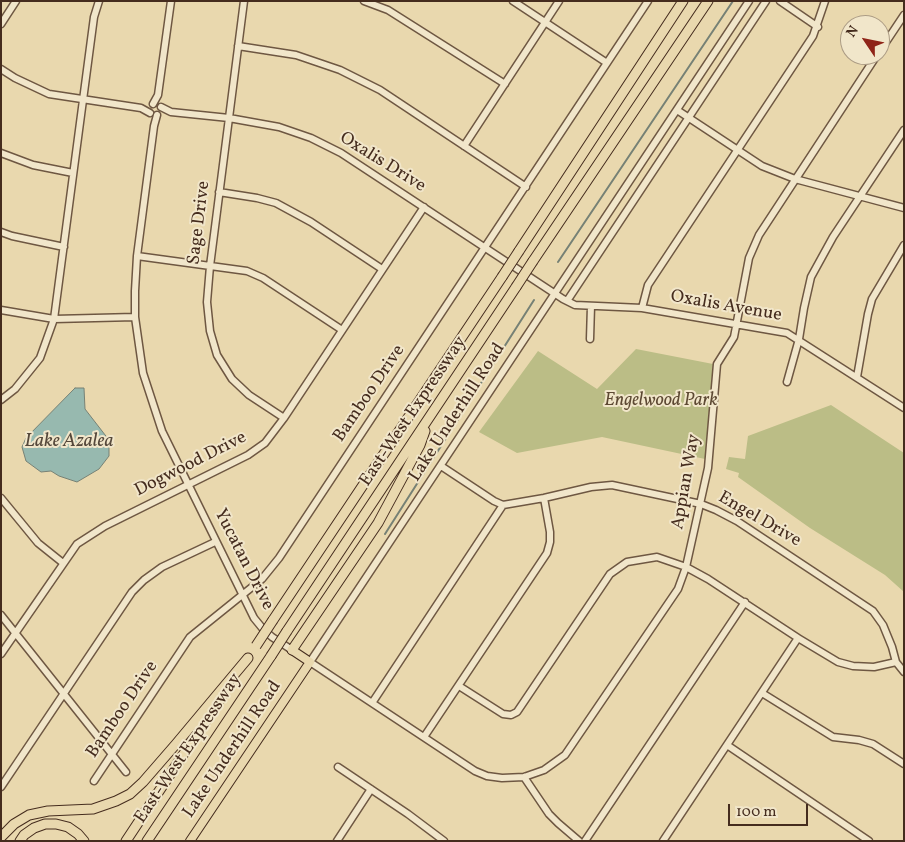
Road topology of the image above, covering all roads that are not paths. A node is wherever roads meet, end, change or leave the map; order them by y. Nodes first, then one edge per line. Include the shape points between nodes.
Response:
1 (16, 1) edge
2 (98, 1) edge
3 (171, 1) edge
4 (244, 1) edge
5 (364, 1) edge
6 (513, 1) edge
7 (559, 1) edge
8 (648, 1) edge
9 (683, 1) edge
10 (708, 1) edge
11 (749, 1) edge
12 (766, 1) edge
13 (780, 1) edge
14 (826, 1) edge
15 (904, 15) edge
16 (545, 22) junction
17 (1, 24) edge
18 (818, 27) junction
19 (890, 35) edge
20 (238, 46) junction
21 (606, 63) junction
22 (870, 65) edge
23 (1, 68) edge
24 (505, 84) junction
25 (83, 99) junction
26 (155, 110) junction
27 (677, 110) junction
28 (229, 118) junction
29 (689, 118) junction
30 (904, 130) edge
31 (464, 146) junction
32 (738, 151) junction
33 (1, 153) edge
34 (73, 173) junction
35 (795, 179) junction
36 (526, 187) junction
37 (219, 192) junction
38 (860, 196) junction
39 (424, 207) junction
40 (904, 208) edge
41 (1, 232) edge
42 (904, 245) edge
43 (64, 247) junction
44 (485, 248) junction
45 (137, 256) junction
46 (210, 266) junction
47 (382, 268) junction
48 (555, 294) junction
49 (567, 302) junction
50 (591, 306) junction
51 (642, 308) junction
52 (1, 310) edge
53 (135, 318) junction
54 (54, 319) junction
55 (737, 324) junction
56 (342, 330) junction
57 (590, 339) dead end
58 (799, 339) junction
59 (857, 377) junction
60 (787, 382) dead end
61 (1, 400) edge
62 (904, 408) edge
63 (433, 412) junction
64 (284, 418) junction
65 (442, 466) junction
66 (187, 485) junction
67 (1, 498) edge
68 (544, 498) junction
69 (700, 504) junction
70 (503, 505) junction
71 (215, 542) junction
72 (63, 563) junction
73 (686, 567) junction
74 (243, 596) junction
75 (746, 602) junction
76 (1, 615) edge
77 (15, 633) junction
78 (798, 638) junction
79 (292, 650) junction
80 (1, 654) edge
81 (248, 658) junction
82 (310, 662) junction
83 (896, 662) junction
84 (904, 672) edge
85 (459, 686) junction
86 (762, 693) junction
87 (63, 694) junction
88 (372, 703) junction
89 (424, 738) junction
90 (727, 745) junction
91 (112, 755) junction
92 (904, 764) edge
93 (338, 767) dead end
94 (126, 772) dead end
95 (524, 777) junction
96 (94, 782) dead end
97 (1, 787) edge
98 (371, 789) junction
99 (1, 837) edge
100 (20, 841) edge
101 (84, 841) edge
102 (126, 841) edge
103 (147, 841) edge
104 (190, 841) edge
105 (337, 841) edge
106 (444, 841) edge
107 (579, 841) edge
108 (585, 841) edge
109 (663, 841) edge
110 (870, 841) edge

1 - 17 street
2 - 25 street
3 - 26 street, Yucatan Drive
4 - 20 street, Sage Drive
5 - 24 street via 388,10
6 - 16 street
7 - 16 street
8 - 21 street, Bamboo Drive
9 - 81 highway, East-West Expressway, bridge
10 - 63 highway, East-West Expressway, bridge
11 - 27 street, Lake Underhill Road
12 - 29 street
13 - 18 street
14 - 18 street
15 - 19 street
16 - 21 street
16 - 24 street
18 - 32 street
20 - 28 street, Sage Drive
20 - 31 street via 296,55 340,70 380,90
21 - 36 street, Bamboo Drive
22 - 35 street, Appian Way
23 - 25 street via 49,94
24 - 31 street
25 - 26 street
25 - 34 street
26 - 28 street, Oxalis Drive
26 - 45 street, Yucatan Drive
27 - 29 street
27 - 48 street, Lake Underhill Road
28 - 37 street, Sage Drive
28 - 39 street, Oxalis Drive via 279,127 311,138 341,153
29 - 32 street
29 - 49 street
30 - 38 street
31 - 36 street
32 - 35 street via 762,166
32 - 51 street via 648,284
33 - 34 street via 33,165
34 - 43 street
35 - 38 street
35 - 55 street, Appian Way via 759,235 749,258
36 - 44 street, Bamboo Drive
37 - 46 street, Sage Drive
37 - 47 street via 276,203
38 - 40 street
38 - 58 street via 811,277
39 - 44 street, Oxalis Drive
39 - 47 street, Dogwood Drive
41 - 43 street
42 - 59 street via 872,299
43 - 54 street
44 - 48 street, Oxalis Drive
44 - 74 street, Bamboo Drive via 279,558
45 - 46 street
45 - 53 street, Yucatan Drive
46 - 56 street via 247,271 263,278
46 - 64 street, Sage Drive via 207,302 217,355 232,379
47 - 56 street, Dogwood Drive
48 - 49 street, Oxalis Avenue
48 - 65 street, Lake Underhill Road
49 - 50 street, Oxalis Avenue
50 - 51 street, Oxalis Avenue
50 - 57 street
51 - 55 street, Oxalis Avenue
52 - 54 street
53 - 54 street
53 - 66 street, Yucatan Drive via 142,373 151,403
54 - 61 street via 40,358 15,389
55 - 58 street, Oxalis Avenue via 787,333
55 - 69 street, Appian Way via 734,337 717,364 708,468
56 - 64 street, Dogwood Drive
58 - 59 street, Oxalis Avenue
58 - 60 street
59 - 62 street, Oxalis Avenue
63 - 79 highway via 420,444 378,523
63 - 103 highway, East-West Expressway, bridge
64 - 66 street, Dogwood Drive via 265,443 248,455
65 - 70 street
65 - 82 street, Lake Underhill Road
66 - 71 street, Yucatan Drive
66 - 72 street, Dogwood Drive via 105,526 77,544
67 - 72 street via 38,543
68 - 69 street, Engel Drive via 612,485
68 - 70 street, Engel Drive
68 - 85 street via 550,532 547,554
69 - 73 street, Appian Way
69 - 83 street, Engel Drive via 737,521 873,611 883,625
70 - 88 street
71 - 74 street, Yucatan Drive
71 - 87 street via 162,567 132,592
72 - 77 street, Dogwood Drive
73 - 75 street
73 - 85 street via 657,557 627,562 610,574 518,712 503,714
73 - 95 street, Appian Way via 678,588 574,744 544,770
74 - 79 street, Yucatan Drive via 263,629
74 - 91 street, Bamboo Drive via 190,637
75 - 78 street
75 - 108 street
76 - 77 street
77 - 80 street, Dogwood Drive
77 - 87 street
78 - 83 street via 838,662 854,666 874,668
78 - 86 street
79 - 82 main road, Yucatan Drive
81 - 99 highway via 130,794 116,802 93,808 29,815
81 - 102 highway, East-West Expressway
82 - 88 street, Yucatan Drive
82 - 104 main road, Lake Underhill Road
83 - 84 street, Engel Drive
85 - 89 street
86 - 90 street
86 - 92 street via 833,737 874,744
87 - 91 street
87 - 97 street
88 - 89 street, Yucatan Drive
89 - 95 street, Yucatan Drive via 481,773 502,778
90 - 109 street
90 - 110 street
91 - 94 street
91 - 96 street, Bamboo Drive
93 - 98 street
95 - 107 street via 549,814
98 - 105 street
98 - 106 street
100 - 101 highway via 34,828 45,824 68,827

